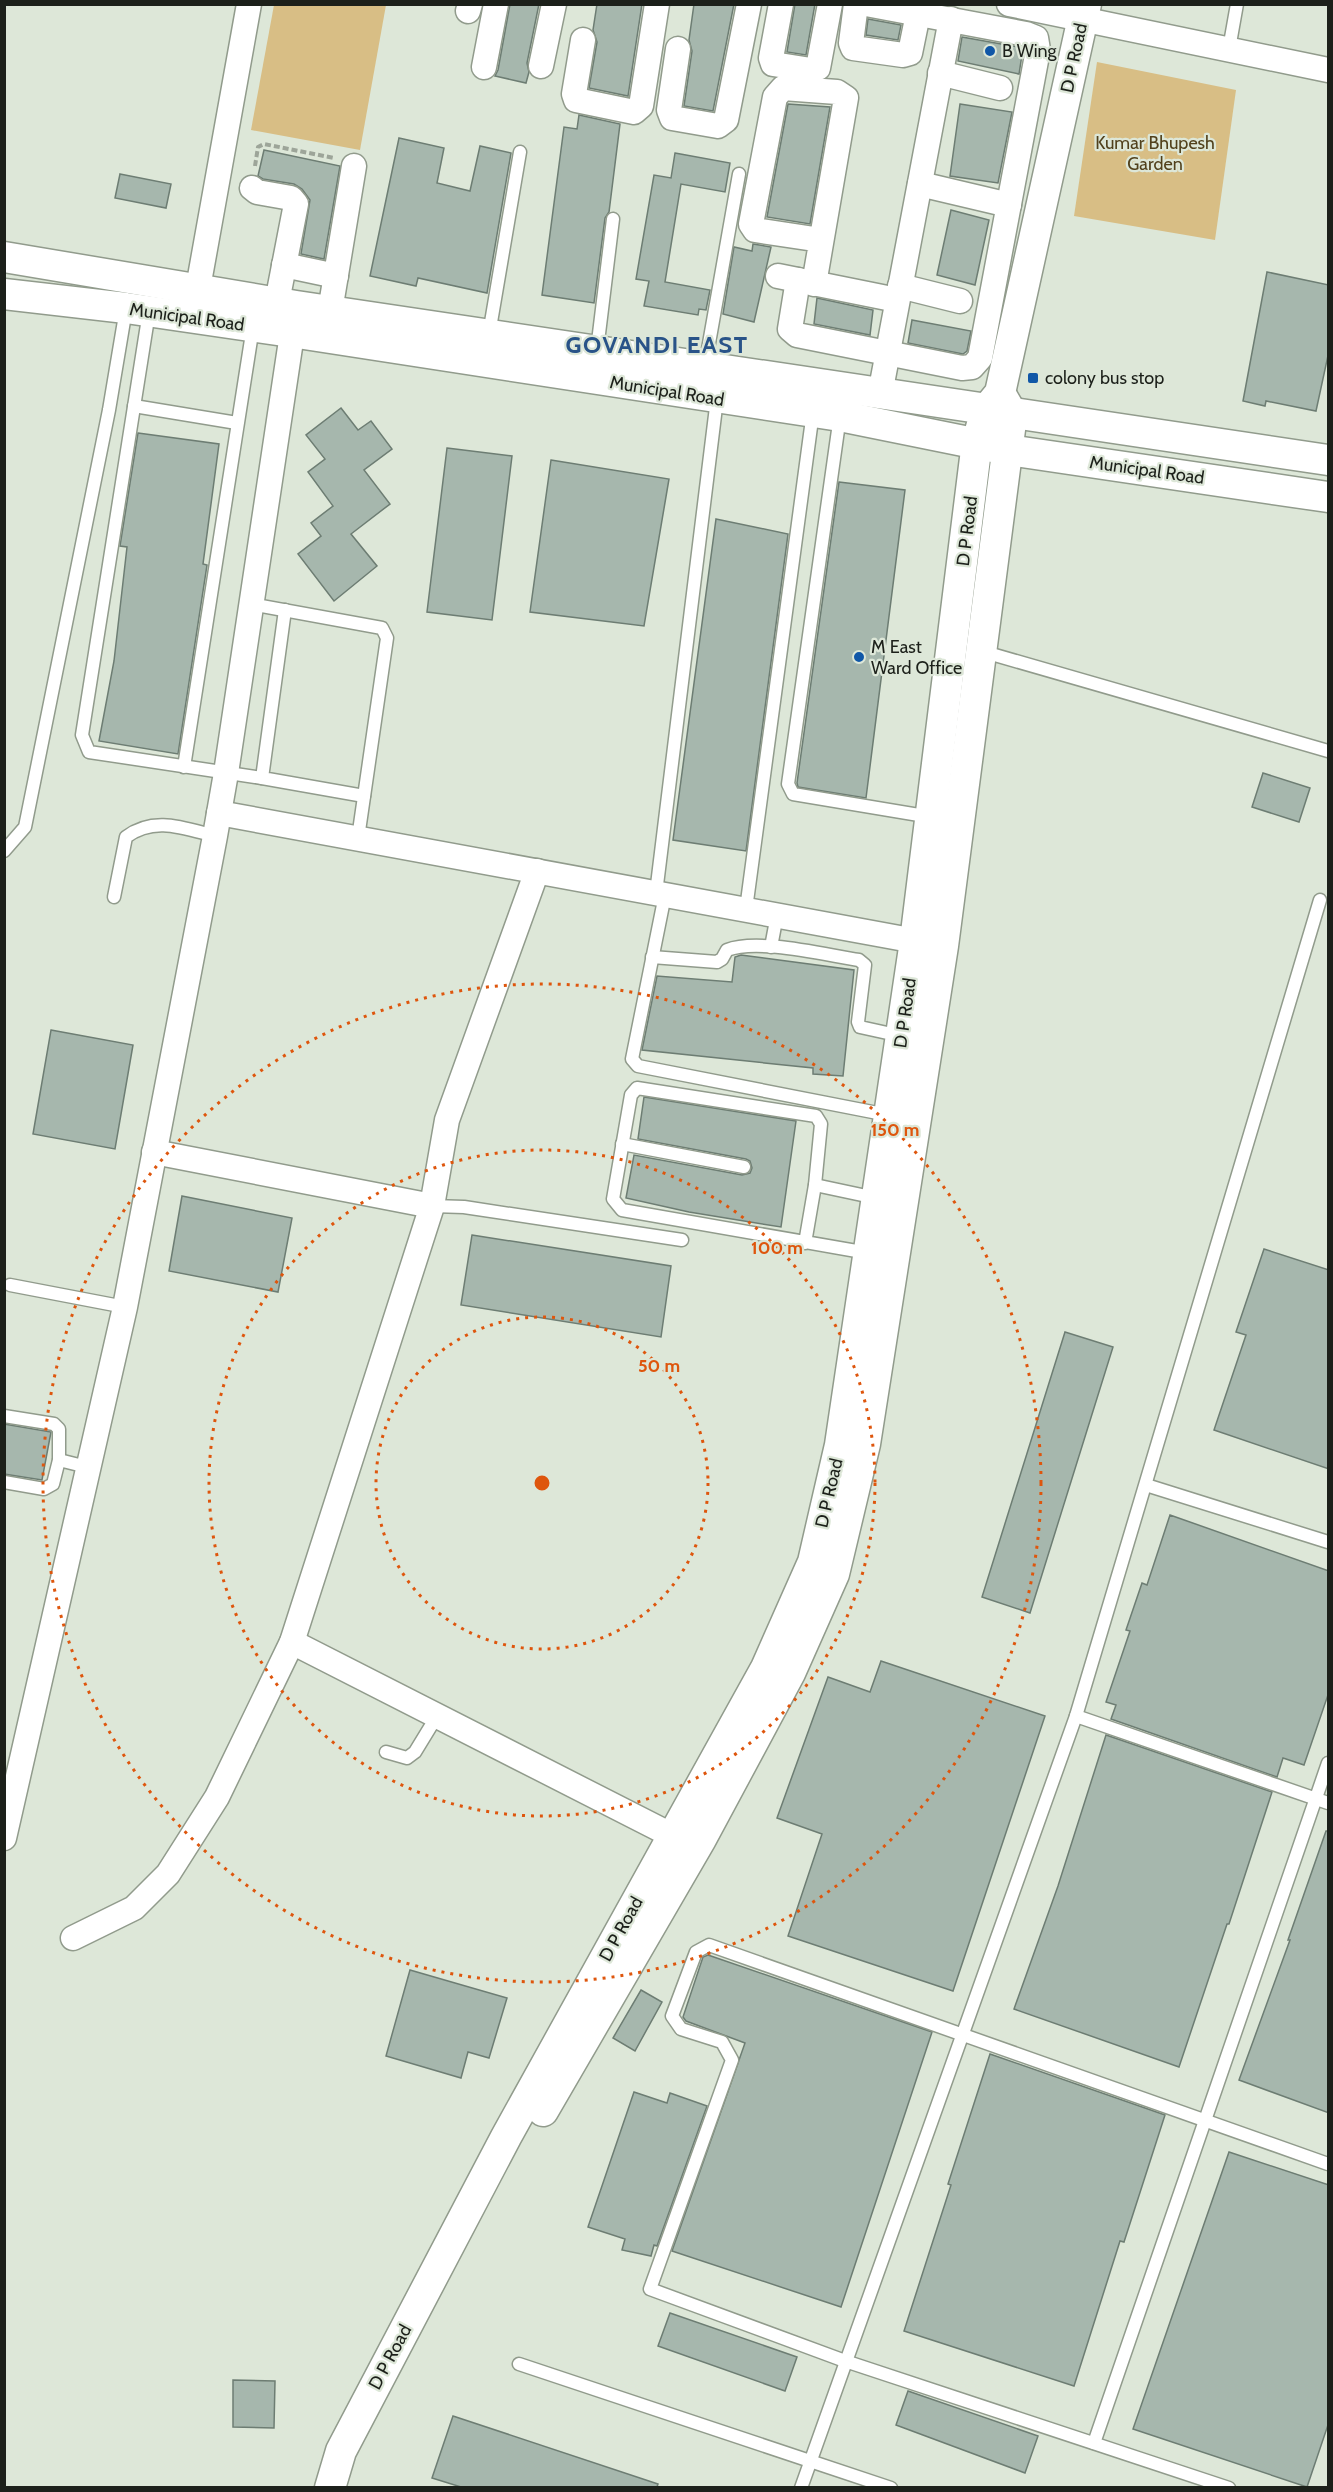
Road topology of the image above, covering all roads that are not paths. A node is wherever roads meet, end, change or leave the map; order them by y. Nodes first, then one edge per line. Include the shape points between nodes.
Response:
1 (249, 4) edge
2 (496, 4) edge
3 (554, 4) edge
4 (657, 4) edge
5 (749, 4) edge
6 (781, 4) edge
7 (830, 4) edge
8 (856, 4) edge
9 (866, 4) edge
10 (1009, 4) edge
11 (1237, 4) edge
12 (1084, 12) edge
13 (918, 14) junction
14 (951, 19) junction
15 (583, 40) dead end
16 (678, 49) dead end
17 (1229, 49) junction
18 (541, 66) dead end
19 (484, 67) dead end
20 (1329, 70) edge
21 (940, 73) junction
22 (1000, 87) dead end
23 (520, 152) dead end
24 (354, 166) road end
25 (739, 174) dead end
26 (920, 184) junction
27 (252, 188) road end
28 (1009, 205) junction
29 (613, 219) dead end
30 (821, 240) junction
31 (4, 257) edge
32 (285, 266) junction
33 (336, 276) junction
34 (797, 280) junction
35 (198, 288) junction
36 (899, 293) junction
37 (4, 294) edge
38 (960, 301) dead end
39 (138, 310) junction
40 (330, 311) junction
41 (288, 314) junction
42 (253, 327) junction
43 (488, 335) junction
44 (597, 351) junction
45 (888, 352) junction
46 (704, 368) junction
47 (880, 394) junction
48 (717, 399) junction
49 (836, 404) junction
50 (134, 406) junction
51 (999, 406) junction
52 (237, 423) junction
53 (977, 442) junction
54 (1008, 450) junction
55 (1329, 460) edge
56 (1329, 497) edge
57 (251, 604) junction
58 (285, 610) junction
59 (980, 651) junction
60 (1329, 751) edge
61 (184, 767) junction
62 (226, 773) junction
63 (262, 778) junction
64 (364, 796) junction
65 (932, 817) junction
66 (217, 824) junction
67 (358, 838) junction
68 (4, 851) edge
69 (537, 871) junction
70 (660, 894) junction
71 (114, 897) dead end
72 (1320, 900) dead end
73 (746, 909) junction
74 (777, 915) junction
75 (929, 944) junction
76 (771, 947) junction
77 (652, 957) junction
78 (901, 1036) junction
79 (890, 1115) junction
80 (622, 1144) junction
81 (154, 1152) junction
82 (744, 1167) dead end
83 (815, 1185) junction
84 (877, 1198) junction
85 (432, 1206) junction
86 (682, 1240) dead end
87 (805, 1243) junction
88 (869, 1254) junction
89 (10, 1285) dead end
90 (125, 1307) junction
91 (4, 1416) edge
92 (855, 1427) junction
93 (59, 1460) junction
94 (87, 1467) junction
95 (4, 1482) edge
96 (1146, 1485) junction
97 (1329, 1542) edge
98 (810, 1600) junction
99 (291, 1642) junction
100 (437, 1716) junction
101 (1076, 1716) junction
102 (386, 1752) dead end
103 (1329, 1763) edge
104 (1322, 1801) edge
105 (673, 1836) junction
106 (4, 1838) edge
107 (647, 1908) junction
108 (73, 1938) dead end
109 (962, 2034) junction
110 (1205, 2120) junction
111 (515, 2142) junction
112 (1329, 2164) edge
113 (845, 2361) junction
114 (519, 2364) dead end
115 (1094, 2443) junction
116 (810, 2460) junction
117 (330, 2487) edge
118 (351, 2487) edge
119 (801, 2487) edge
120 (891, 2487) edge
121 (1229, 2487) edge

1 - 35 street
2 - 19 street
3 - 18 street
4 - 15 street via 641,106 634,112 576,100
5 - 16 street via 726,120 718,126 672,118 669,110
6 - 7 street via 773,64 811,70 819,68
8 - 13 street via 853,48 910,53
9 - 13 street
10 - 12 street
11 - 17 lane
12 - 17 street
12 - 51 street, D P Road
13 - 14 street
14 - 21 street
14 - 28 street via 1036,38 1038,50
17 - 20 street
21 - 22 street
21 - 26 street
23 - 43 lane
24 - 33 street
25 - 46 lane
26 - 28 street
26 - 36 street
27 - 32 street via 291,198 296,204
28 - 45 street via 980,358 972,367 962,368
29 - 44 lane
30 - 30 street via 846,98 837,92 783,87 775,97 751,224 755,230
30 - 34 street
31 - 35 street, Municipal Road
32 - 33 street
32 - 41 street
33 - 40 street
34 - 36 street
34 - 45 street via 790,329 797,335
35 - 41 street, Municipal Road
36 - 38 street
36 - 45 street
37 - 39 street, Municipal Road
39 - 42 street, Municipal Road
39 - 50 lane
39 - 68 lane via 109,410 25,827
40 - 41 street, Municipal Road
40 - 43 street, Municipal Road
41 - 42 street, Municipal Road
41 - 48 street, Municipal Road
41 - 57 street
42 - 52 lane
43 - 44 street, Municipal Road
44 - 46 street, Municipal Road
45 - 47 street
46 - 49 street, Municipal Road
47 - 49 street, Municipal Road
47 - 51 street, Municipal Road
48 - 49 street, Municipal Road
48 - 70 lane
49 - 53 street, Municipal Road
49 - 65 lane via 788,784 793,794
49 - 73 lane
50 - 52 lane
50 - 61 lane via 82,735 89,752
51 - 53 street, D P Road
51 - 54 street, D P Road
51 - 55 street, Municipal Road
52 - 61 lane
53 - 54 street, Municipal Road
53 - 65 street, D P Road
54 - 56 street, Municipal Road
54 - 59 street, D P Road
57 - 58 lane
57 - 62 street
58 - 63 lane
58 - 64 lane via 382,628 387,638
59 - 60 lane
59 - 75 street, D P Road
61 - 62 lane
62 - 63 lane
62 - 66 street
63 - 64 lane
64 - 67 lane
65 - 75 street, D P Road
66 - 67 street
66 - 71 lane via 139,827 126,837
66 - 81 street
67 - 69 street
69 - 70 street
69 - 85 street via 447,1120
70 - 73 street
70 - 77 lane
72 - 96 lane
73 - 74 street
74 - 75 street
74 - 76 lane
75 - 78 street, D P Road
75 - 92 street, D P Road
76 - 77 lane via 735,947 717,962
76 - 78 lane via 859,960 865,965 860,1027
77 - 79 lane via 632,1059 638,1066
78 - 79 street, D P Road
79 - 84 street, D P Road
80 - 82 lane
80 - 83 lane via 631,1095 637,1088 816,1116 821,1124
80 - 87 lane via 613,1199 622,1210
81 - 85 street
81 - 90 street
83 - 84 lane
83 - 87 lane
84 - 88 street, D P Road
85 - 86 lane via 464,1207
85 - 99 street
87 - 88 lane
88 - 92 street, D P Road
89 - 90 lane
90 - 94 street
91 - 93 lane via 54,1424 59,1429
92 - 98 street, D P Road via 834,1574
93 - 94 lane
93 - 95 lane via 53,1484 44,1489
94 - 106 street
96 - 97 lane
96 - 101 lane
98 - 105 street, D P Road via 766,1668
98 - 107 street, D P Road via 790,1673 701,1839
99 - 100 street
99 - 108 street via 217,1797 168,1874 134,1908
100 - 102 lane via 416,1752 407,1758
100 - 105 street
101 - 104 lane
101 - 109 lane
103 - 104 lane
104 - 110 lane
105 - 107 street, D P Road
107 - 111 street, D P Road
109 - 110 lane
109 - 113 lane
109 - 113 lane via 709,1945 696,1952 672,2016 681,2029 722,2042 732,2060 650,2289
110 - 112 lane
110 - 115 lane
111 - 117 street, D P Road via 341,2451
111 - 118 street, D P Road via 358,2463
113 - 115 lane
113 - 116 lane
114 - 116 lane
115 - 121 lane
116 - 119 lane
116 - 120 lane

